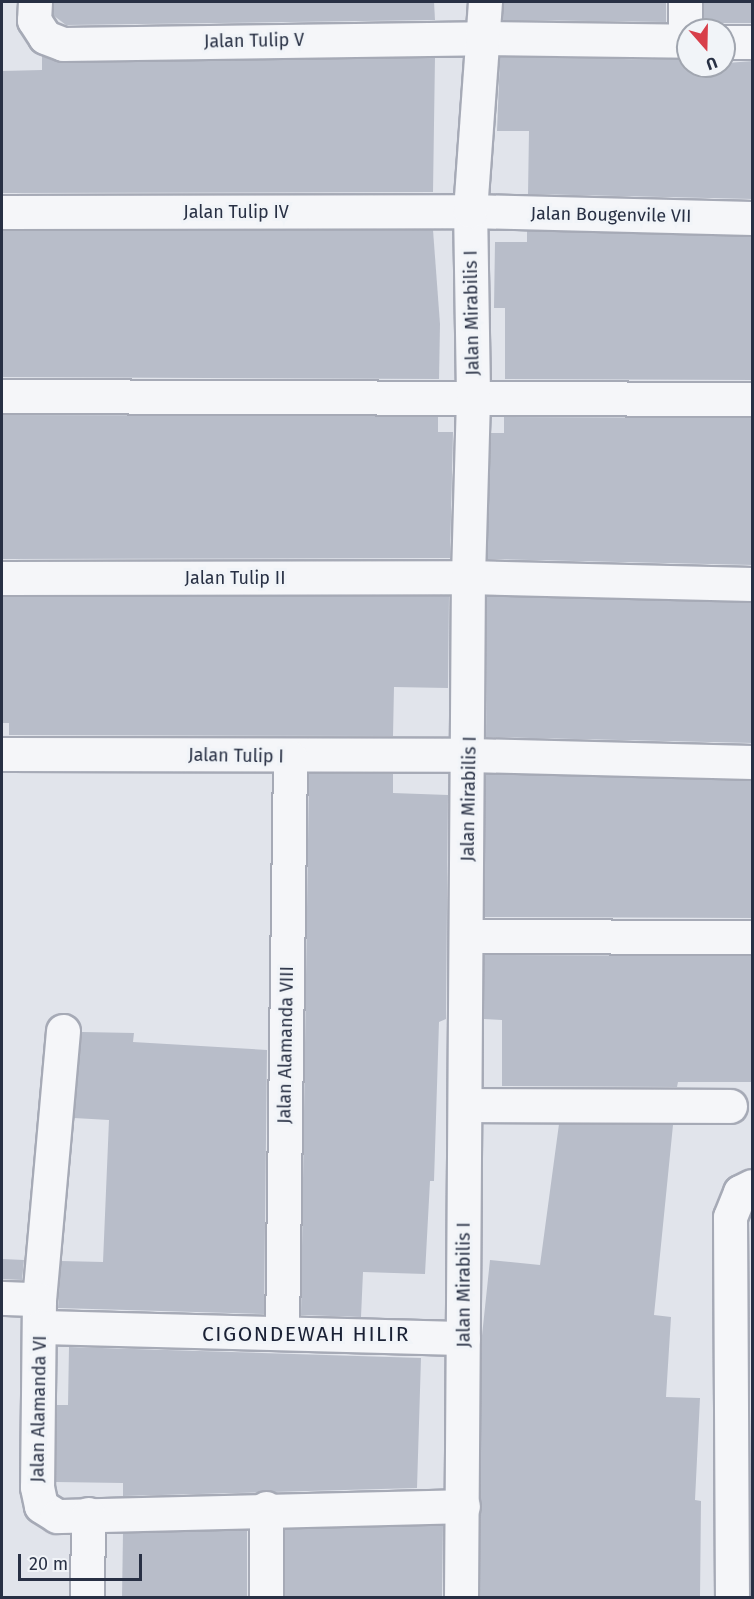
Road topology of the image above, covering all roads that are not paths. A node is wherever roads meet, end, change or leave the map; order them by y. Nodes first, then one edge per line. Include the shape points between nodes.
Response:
1 (485, 2) edge
2 (685, 2) edge
3 (35, 11) edge
4 (685, 18) edge
5 (483, 38) junction
6 (676, 41) edge
7 (736, 42) edge
8 (753, 42) edge
9 (471, 211) junction
10 (2, 212) edge
11 (753, 218) edge
12 (2, 396) edge
13 (473, 396) junction
14 (753, 399) edge
15 (2, 578) edge
16 (468, 578) junction
17 (753, 584) edge
18 (2, 754) edge
19 (470, 755) junction
20 (290, 757) junction
21 (753, 762) edge
22 (466, 936) junction
23 (753, 937) edge
24 (63, 1031) dead end
25 (465, 1105) junction
26 (730, 1106) dead end
27 (753, 1186) edge
28 (2, 1298) edge
29 (39, 1313) junction
30 (282, 1332) junction
31 (463, 1338) junction
32 (741, 1449) edge
33 (463, 1506) junction
34 (266, 1508) junction
35 (88, 1514) junction
36 (87, 1598) edge
37 (266, 1598) edge
38 (461, 1598) edge
39 (732, 1598) edge

1 - 5 street, Jalan Mirabilis I
2 - 4 street
3 - 5 street, Jalan Tulip V via 45,36 63,44
5 - 6 street, Jalan Tulip V
5 - 9 street, Jalan Mirabilis I
7 - 8 street
9 - 10 street, Jalan Tulip IV
9 - 11 street, Jalan Bougenvile VII
9 - 13 street, Jalan Mirabilis I
12 - 13 street
13 - 14 street
13 - 16 street, Jalan Mirabilis I
15 - 16 street, Jalan Tulip II
16 - 17 street, Jalan Tulip II
16 - 19 street, Jalan Mirabilis I
18 - 20 street, Jalan Tulip I
19 - 20 street, Jalan Tulip I
19 - 21 street, Jalan Tulip I
19 - 22 street, Jalan Mirabilis I
20 - 30 street, Jalan Alamanda VIII
22 - 23 street
22 - 25 street, Jalan Mirabilis I
24 - 29 street, Jalan Alamanda VI
25 - 26 street
25 - 31 street, Jalan Mirabilis I
27 - 32 street via 740,1192 730,1217
28 - 29 street
29 - 30 street
29 - 35 street, Jalan Alamanda VI via 37,1487 41,1506 57,1516
30 - 31 street
31 - 33 street, Jalan Mirabilis I
32 - 39 street
33 - 34 street, Jalan Alamanda VI
33 - 38 street, Jalan Mirabilis I
34 - 35 street, Jalan Alamanda VI
34 - 37 street
35 - 36 street

